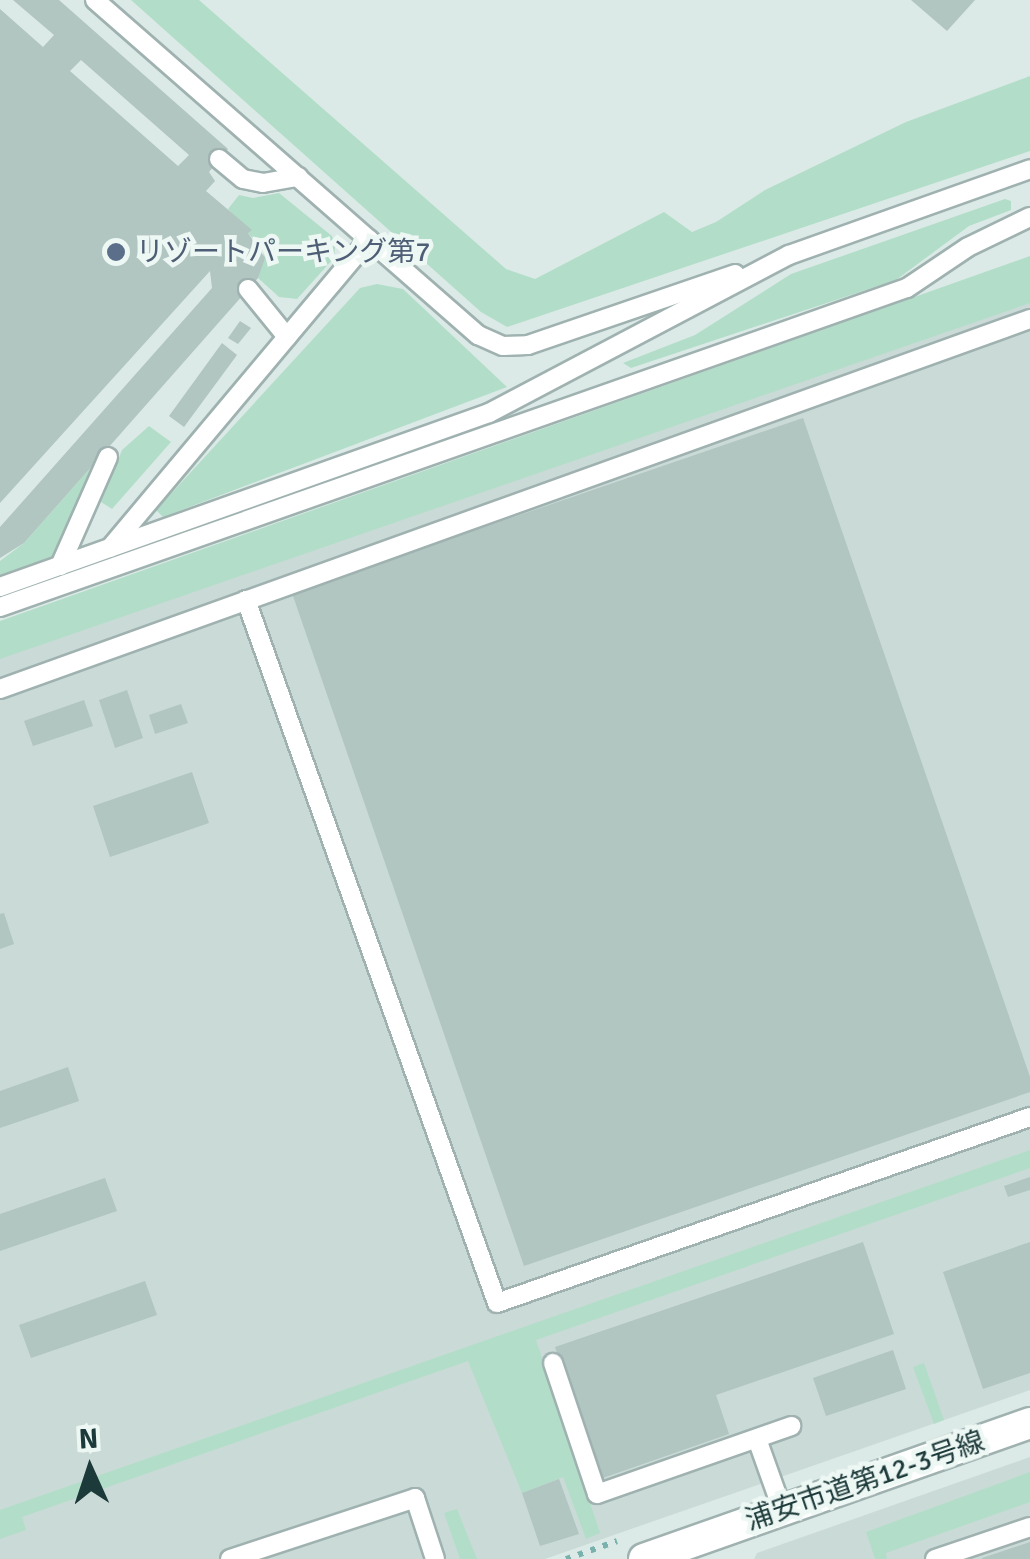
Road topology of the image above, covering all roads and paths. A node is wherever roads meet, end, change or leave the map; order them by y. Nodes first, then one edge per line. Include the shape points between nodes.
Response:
1 (95, 0) edge
2 (219, 160) dead end
3 (1030, 169) edge
4 (298, 178) junction
5 (1030, 217) edge
6 (369, 239) junction
7 (789, 255) junction
8 (248, 289) dead end
9 (1030, 319) edge
10 (287, 337) junction
11 (108, 457) dead end
12 (109, 548) junction
13 (60, 566) junction
14 (0, 588) edge
15 (246, 600) junction
16 (0, 607) edge
17 (0, 689) edge
18 (1030, 1117) edge
19 (553, 1364) dead end
20 (1030, 1424) edge
21 (791, 1426) dead end
22 (757, 1439) junction
23 (782, 1509) junction
24 (1030, 1527) edge
25 (230, 1559) edge
26 (435, 1559) edge
27 (644, 1559) edge
28 (935, 1559) edge

1 - 4 lane
2 - 4 lane via 242,179 263,184
3 - 7 lane
4 - 6 lane
5 - 16 lane via 968,247 907,288
6 - 7 lane via 478,335 503,346 528,345
6 - 10 lane
7 - 12 lane via 489,413
8 - 10 lane
9 - 15 lane
10 - 12 lane
11 - 13 lane
12 - 13 lane
13 - 14 lane
15 - 17 lane
15 - 18 lane via 497,1303
19 - 22 lane via 597,1494
20 - 23 street, 浦安市道第12-3号線
21 - 22 lane
22 - 23 lane
23 - 27 street, 浦安市道第12-3号線
24 - 28 lane
25 - 26 lane via 415,1498

